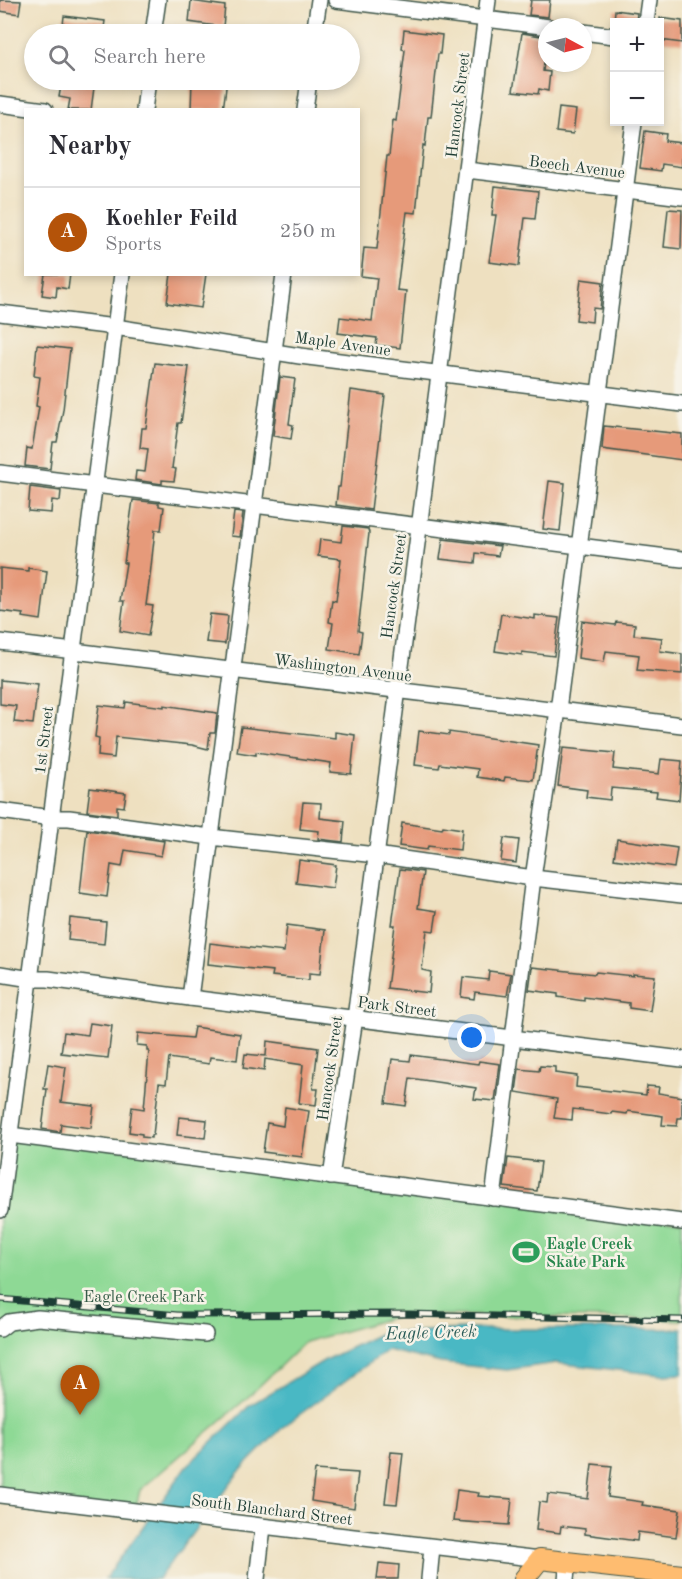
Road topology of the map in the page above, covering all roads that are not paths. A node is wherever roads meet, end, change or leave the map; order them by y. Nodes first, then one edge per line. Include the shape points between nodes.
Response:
1 (158, 0) edge
2 (319, 0) edge
3 (336, 0) edge
4 (488, 0) edge
5 (649, 0) edge
6 (486, 18) junction
7 (647, 18) edge
8 (154, 24) edge
9 (315, 24) edge
10 (538, 25) edge
11 (592, 33) edge
12 (610, 35) edge
13 (147, 90) edge
14 (308, 90) edge
15 (0, 104) edge
16 (30, 108) edge
17 (144, 108) edge
18 (305, 108) edge
19 (634, 126) edge
20 (466, 170) junction
21 (626, 190) junction
22 (682, 197) edge
23 (122, 276) edge
24 (284, 276) edge
25 (0, 313) edge
26 (116, 327) junction
27 (274, 352) junction
28 (439, 374) junction
29 (599, 394) junction
30 (682, 404) edge
31 (0, 473) edge
32 (95, 484) junction
33 (253, 504) junction
34 (419, 526) junction
35 (579, 546) junction
36 (682, 559) edge
37 (0, 642) edge
38 (74, 652) junction
39 (231, 671) junction
40 (397, 692) junction
41 (558, 710) junction
42 (682, 725) edge
43 (0, 811) edge
44 (52, 818) junction
45 (210, 837) junction
46 (376, 855) junction
47 (533, 878) junction
48 (682, 895) edge
49 (0, 974) edge
50 (31, 979) junction
51 (189, 998) junction
52 (355, 1018) junction
53 (513, 1038) junction
54 (682, 1059) edge
55 (7, 1138) edge
56 (331, 1178) junction
57 (493, 1198) junction
58 (0, 1210) edge
59 (682, 1222) edge
60 (0, 1329) edge
61 (205, 1334) dead end
62 (0, 1495) edge
63 (263, 1527) junction
64 (432, 1547) junction
65 (540, 1559) junction
66 (567, 1571) edge
67 (646, 1575) edge
68 (682, 1575) edge
69 (257, 1579) edge
70 (429, 1579) edge
71 (524, 1579) edge

1 - 8 street
2 - 9 street
3 - 6 street
4 - 6 street, Hancock Street
5 - 7 street
6 - 10 street
6 - 20 street, Hancock Street
11 - 12 street
13 - 17 street
14 - 18 street
15 - 16 street
19 - 21 street
20 - 21 street, Beech Avenue
20 - 28 street, Hancock Street
21 - 22 street, Beech Avenue
21 - 29 street
23 - 26 street, 1st Street
24 - 27 street
25 - 26 street, Maple Avenue
26 - 27 street, Maple Avenue
26 - 32 street, 1st Street
27 - 28 street, Maple Avenue
27 - 33 street
28 - 29 street, Maple Avenue
28 - 34 street, Hancock Street
29 - 30 street, Maple Avenue
29 - 35 street
31 - 32 street
32 - 33 street
32 - 38 street, 1st Street
33 - 34 street
33 - 39 street
34 - 35 street
34 - 40 street, Hancock Street
35 - 36 street
35 - 41 street
37 - 38 street, Washington Avenue
38 - 39 street, Washington Avenue
38 - 44 street, 1st Street
39 - 40 street, Washington Avenue
39 - 45 street
40 - 41 street, Washington Avenue
40 - 46 street, Hancock Street
41 - 42 street, Washington Avenue
41 - 47 street
43 - 44 street
44 - 45 street
44 - 50 street, 1st Street
45 - 46 street
45 - 51 street
46 - 47 street
46 - 52 street, Hancock Street
47 - 48 street
47 - 53 street
49 - 50 street, Park Street
50 - 51 street, Park Street
50 - 55 street, 1st Street
51 - 52 street, Park Street
52 - 53 street, Park Street
52 - 56 street, Hancock Street
53 - 54 street, Park Street
53 - 57 street
55 - 56 street
55 - 58 street, 1st Street
56 - 57 street
57 - 59 street
60 - 61 street via 9,1322 38,1318
62 - 63 street, South Blanchard Street
63 - 64 street, South Blanchard Street
63 - 69 street
64 - 65 street, South Blanchard Street
64 - 70 street
65 - 66 main road
65 - 71 main road
66 - 67 main road
67 - 68 main road

